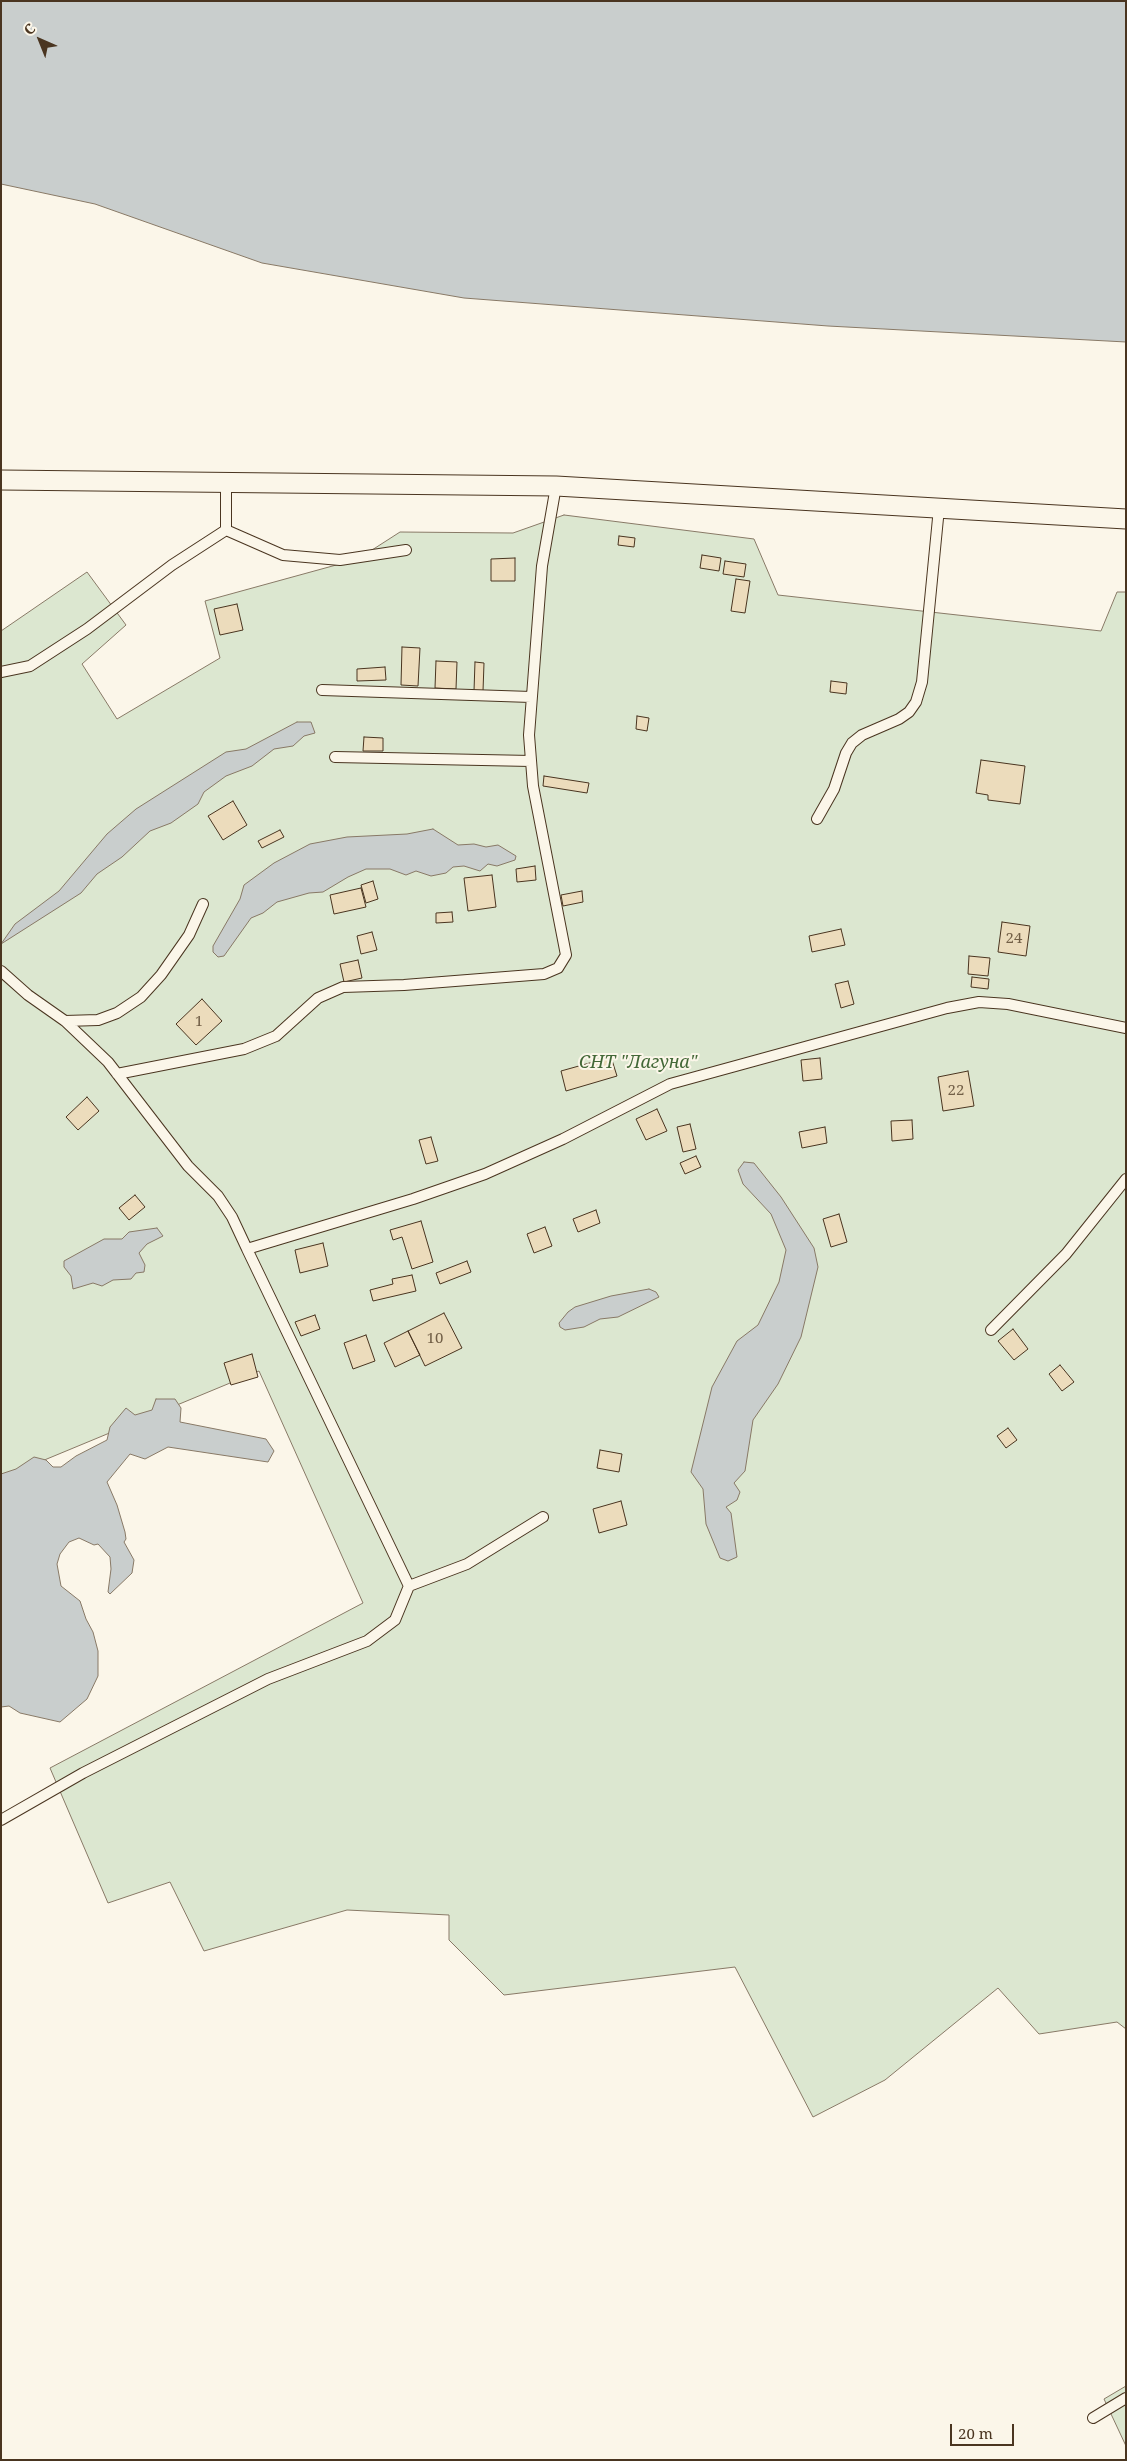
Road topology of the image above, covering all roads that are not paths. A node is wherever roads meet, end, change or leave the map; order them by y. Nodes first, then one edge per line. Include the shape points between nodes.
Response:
1 (1, 480) edge
2 (226, 481) junction
3 (556, 486) junction
4 (939, 508) junction
5 (1126, 519) edge
6 (226, 530) junction
7 (406, 550) dead end
8 (1, 672) edge
9 (322, 690) dead end
10 (531, 698) junction
11 (335, 758) dead end
12 (531, 761) junction
13 (817, 819) dead end
14 (203, 904) dead end
15 (1, 972) edge
16 (65, 1021) junction
17 (1126, 1028) edge
18 (117, 1074) junction
19 (1126, 1178) edge
20 (247, 1250) junction
21 (991, 1330) dead end
22 (543, 1517) dead end
23 (409, 1586) junction
24 (1, 1820) edge
25 (1126, 2398) edge
26 (1093, 2418) dead end

1 - 2 street
2 - 3 street
2 - 6 lane
3 - 4 street
3 - 10 lane via 542,566
4 - 5 street
4 - 13 lane via 922,682 916,702 899,720 862,735 852,744 834,789
6 - 7 lane via 283,555 340,560
6 - 8 lane via 30,666
9 - 10 lane
10 - 12 lane
11 - 12 lane
12 - 18 lane via 566,955 558,968 544,974 343,987 318,998 276,1036 244,1049
14 - 16 lane via 189,935 141,997 117,1013 98,1020
15 - 16 lane
16 - 18 lane
17 - 20 lane via 1008,1004 980,1002 947,1008 670,1084 486,1174
18 - 20 lane via 188,1166 218,1196
19 - 21 lane via 1066,1254
20 - 23 lane
22 - 23 lane via 467,1564
23 - 24 lane via 395,1620 367,1641 268,1679 82,1773
25 - 26 lane

